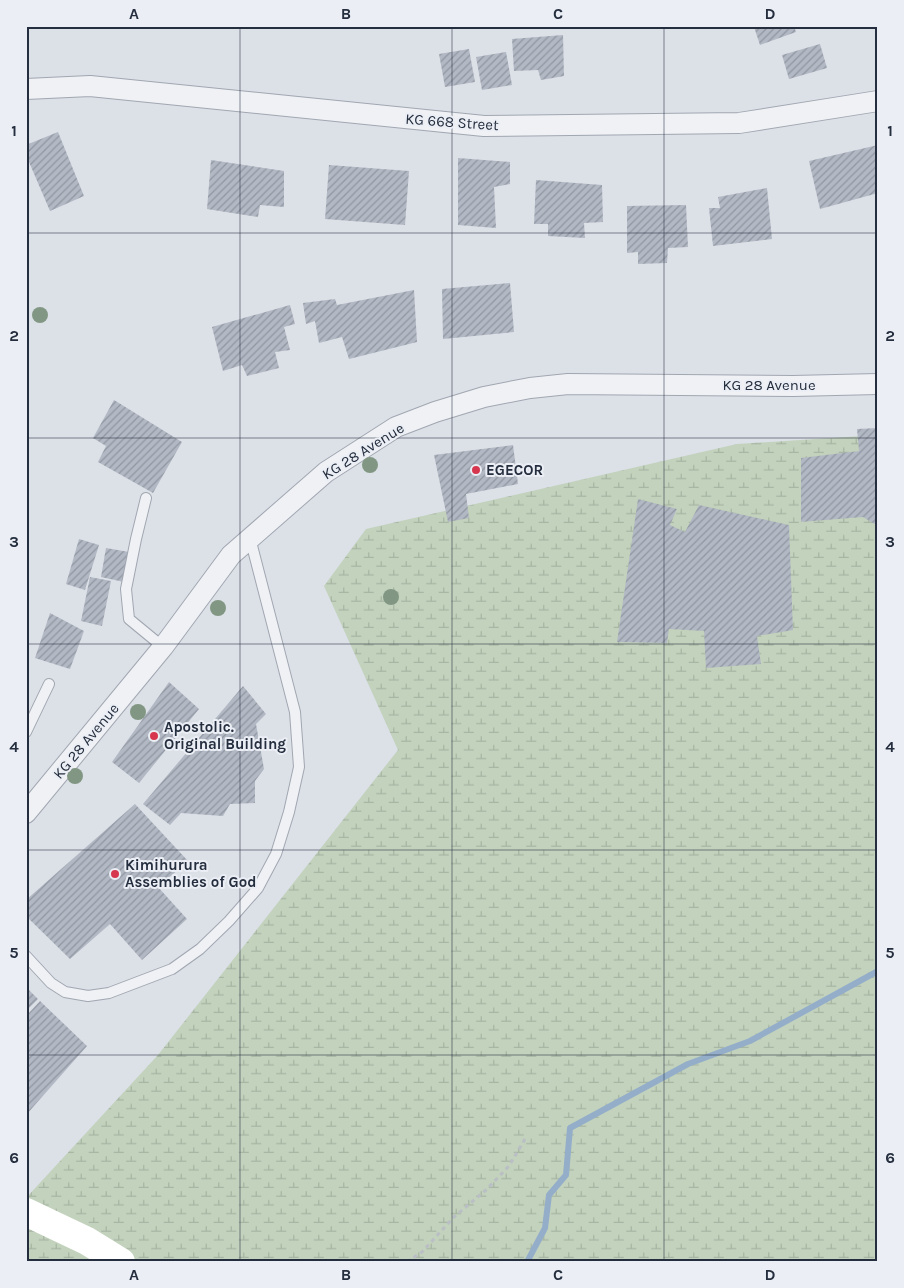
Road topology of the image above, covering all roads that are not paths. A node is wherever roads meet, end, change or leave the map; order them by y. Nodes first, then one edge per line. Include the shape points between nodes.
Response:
1 (26, 89) edge
2 (878, 100) edge
3 (878, 384) edge
4 (146, 498) dead end
5 (250, 538) junction
6 (163, 647) junction
7 (50, 684) dead end
8 (26, 732) edge
9 (26, 813) edge
10 (26, 956) edge
11 (26, 1212) edge
12 (121, 1262) edge

1 - 2 street, KG 668 Street via 90,86 484,126 739,124
3 - 5 street, KG 28 Avenue via 568,384 484,396 396,427 326,472
4 - 6 lane via 126,589 129,619
5 - 6 street, KG 28 Avenue via 231,555
5 - 10 lane via 295,712 299,767 289,812 272,862 258,888 200,950 172,969 142,982 88,996 64,992
6 - 9 street, KG 28 Avenue
7 - 8 lane
11 - 12 main road via 87,1241

